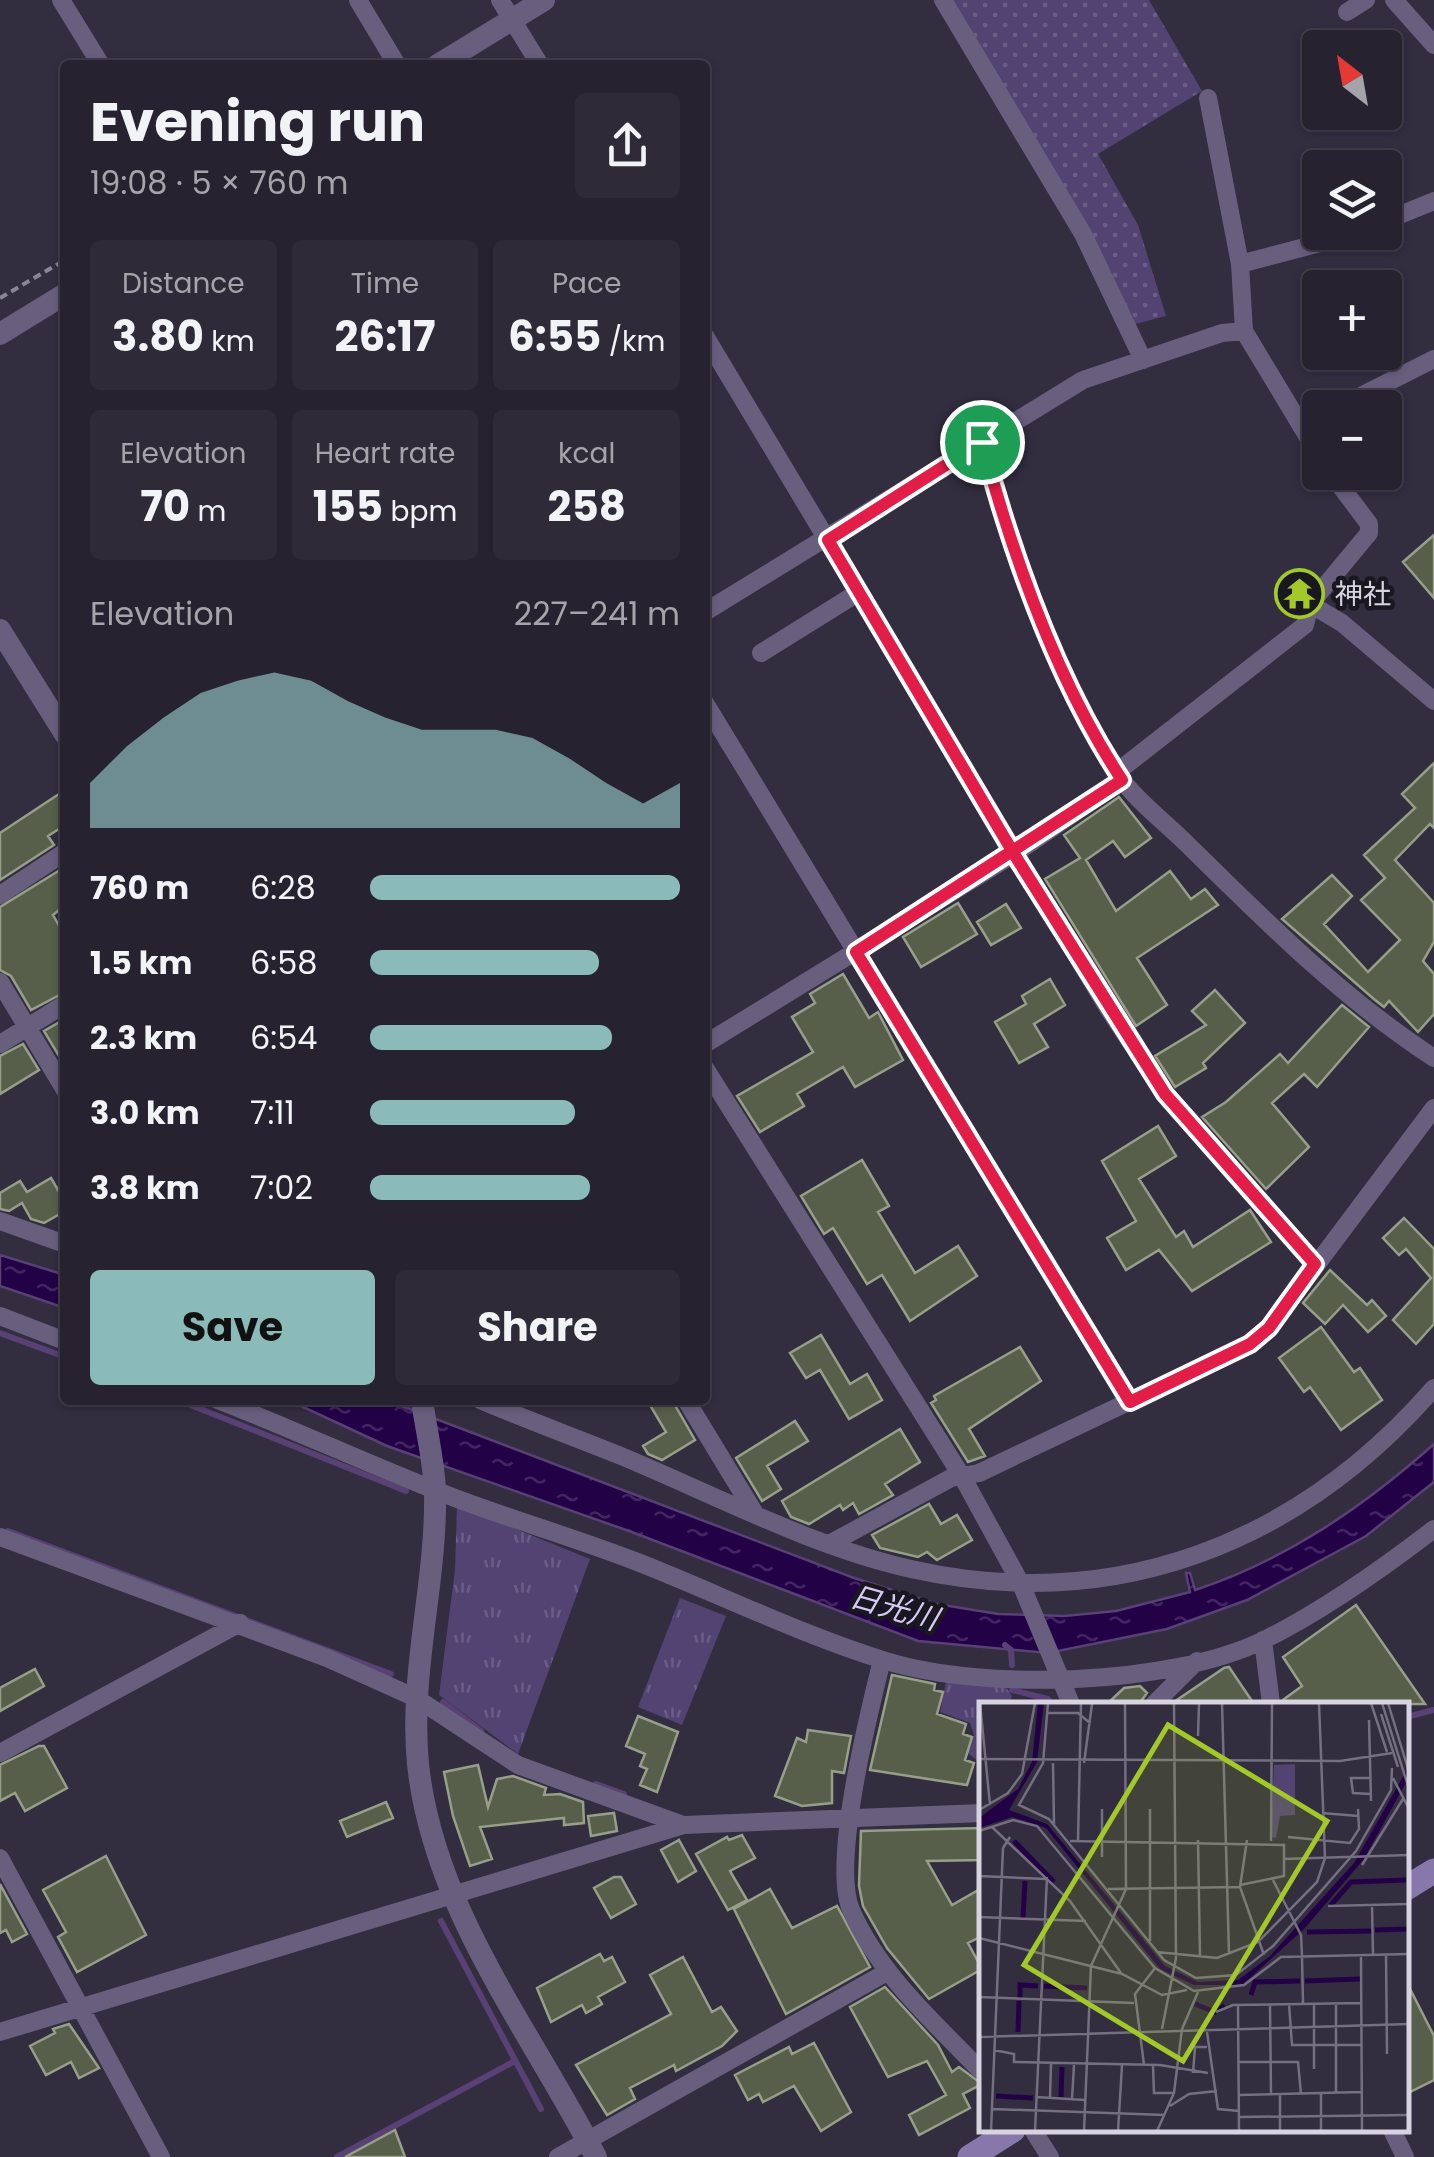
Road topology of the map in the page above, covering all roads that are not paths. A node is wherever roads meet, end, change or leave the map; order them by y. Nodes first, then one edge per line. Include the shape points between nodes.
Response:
1 (61, 0) edge
2 (358, 0) edge
3 (544, 0) edge
4 (944, 0) edge
5 (1366, 0) edge
6 (1394, 0) edge
7 (506, 10) edge
8 (1348, 12) dead end
9 (1434, 45) edge
10 (98, 60) edge
11 (394, 60) edge
12 (444, 60) edge
13 (537, 60) edge
14 (1208, 98) dead end
15 (1434, 200) edge
16 (1402, 214) edge
17 (1302, 248) edge
18 (1240, 264) junction
19 (60, 297) edge
20 (1244, 331) junction
21 (0, 334) edge
22 (710, 344) edge
23 (1434, 359) edge
24 (1143, 360) junction
25 (1373, 390) edge
26 (1301, 426) edge
27 (982, 442) junction
28 (1344, 490) edge
29 (828, 540) junction
30 (860, 592) junction
31 (1310, 604) junction
32 (710, 609) edge
33 (0, 630) edge
34 (761, 653) dead end
35 (1434, 702) edge
36 (710, 711) edge
37 (60, 726) edge
38 (1120, 776) junction
39 (1014, 854) junction
40 (60, 855) edge
41 (0, 895) edge
42 (856, 952) junction
43 (0, 982) edge
44 (60, 1007) edge
45 (27, 1028) junction
46 (710, 1041) edge
47 (0, 1044) edge
48 (1434, 1058) edge
49 (710, 1076) edge
50 (60, 1082) edge
51 (1434, 1108) edge
52 (0, 1221) edge
53 (60, 1242) edge
54 (1315, 1264) junction
55 (0, 1316) edge
56 (60, 1338) edge
57 (1434, 1388) edge
58 (1130, 1402) junction
59 (230, 1405) edge
60 (423, 1405) edge
61 (492, 1405) edge
62 (689, 1405) edge
63 (963, 1478) junction
64 (435, 1489) junction
65 (755, 1512) junction
66 (1434, 1528) edge
67 (0, 1537) edge
68 (831, 1543) junction
69 (1022, 1588) junction
70 (240, 1623) junction
71 (1263, 1640) junction
72 (882, 1660) junction
73 (1197, 1660) junction
74 (1061, 1677) junction
75 (416, 1698) junction
76 (1070, 1702) edge
77 (1156, 1702) edge
78 (1271, 1702) edge
79 (0, 1753) edge
80 (979, 1813) edge
81 (848, 1821) junction
82 (684, 1826) junction
83 (0, 1858) edge
84 (1434, 1871) edge
85 (1409, 1886) edge
86 (453, 1896) junction
87 (887, 1972) junction
88 (79, 2008) junction
89 (0, 2032) edge
90 (979, 2069) edge
91 (1009, 2132) edge
92 (1034, 2132) edge
93 (1393, 2132) edge
94 (592, 2149) edge
95 (161, 2157) edge
96 (558, 2157) edge
97 (970, 2157) edge
98 (1050, 2157) edge
99 (1405, 2157) edge

1 - 10 street
2 - 11 street
3 - 7 street
4 - 24 street via 1083,234
5 - 8 street
6 - 9 street
7 - 12 street
7 - 13 street
14 - 18 street
15 - 16 street
17 - 18 street
18 - 20 street
19 - 21 street
20 - 24 street
20 - 26 street
22 - 29 street
23 - 25 street
24 - 27 street via 1084,380
27 - 29 street
27 - 38 street via 1056,656
28 - 31 street via 1369,533
29 - 30 street
29 - 32 street
30 - 34 street
30 - 39 street
31 - 35 street
31 - 38 street via 1305,625 1282,647
33 - 37 street
36 - 42 street
38 - 39 street
38 - 48 street via 1243,902 1378,1022
39 - 42 street
39 - 54 street via 1165,1094
40 - 41 street
42 - 46 street
42 - 58 street
43 - 45 street
44 - 45 street
45 - 47 street
45 - 50 street
49 - 63 street
51 - 54 street
52 - 53 street
54 - 58 street via 1250,1344
55 - 56 street
57 - 69 street via 1341,1478 1282,1516 1133,1576
58 - 63 street
59 - 64 street
60 - 64 street
61 - 65 street
62 - 65 street
63 - 68 street via 951,1478
63 - 69 street
64 - 72 street
64 - 75 street
65 - 68 street
66 - 71 street
67 - 70 street
68 - 69 street via 909,1568
69 - 74 street
70 - 75 street
70 - 79 street
71 - 73 street
71 - 78 street
72 - 74 street via 941,1673
72 - 81 street
73 - 74 street
73 - 77 street
74 - 76 street
75 - 82 street via 518,1766
75 - 86 street via 425,1808
80 - 81 street
81 - 82 street
81 - 87 street via 849,1906
82 - 86 street
83 - 88 street
84 - 85 main road
86 - 88 street
86 - 94 street
87 - 90 street
87 - 94 street
88 - 89 street
88 - 95 street
91 - 97 main road
92 - 98 street
93 - 99 street
94 - 96 street

